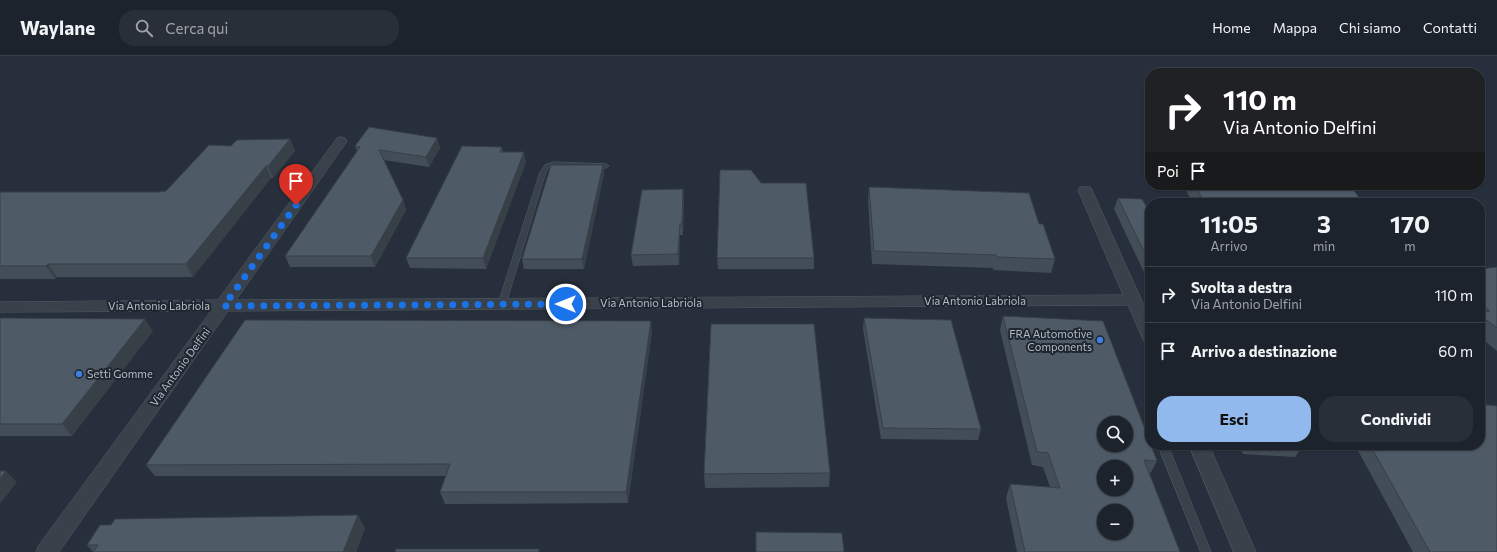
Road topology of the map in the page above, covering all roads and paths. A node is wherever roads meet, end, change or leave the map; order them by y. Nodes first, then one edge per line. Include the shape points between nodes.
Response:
1 (340, 142) dead end
2 (606, 166) dead end
3 (1085, 190) dead end
4 (1133, 300) junction
5 (502, 304) junction
6 (224, 306) junction
7 (0, 307) edge
8 (1145, 326) edge
9 (1165, 450) edge
10 (1201, 450) edge
11 (48, 552) edge
12 (1206, 552) edge
13 (1246, 552) edge

1 - 6 street, Via Antonio Delfini
2 - 5 lane via 547,166
3 - 4 street
4 - 5 street, Via Antonio Labriola
4 - 8 street
5 - 6 street, Via Antonio Labriola
6 - 7 street, Via Antonio Labriola
6 - 11 street, Via Antonio Delfini
9 - 12 lane
10 - 13 street

